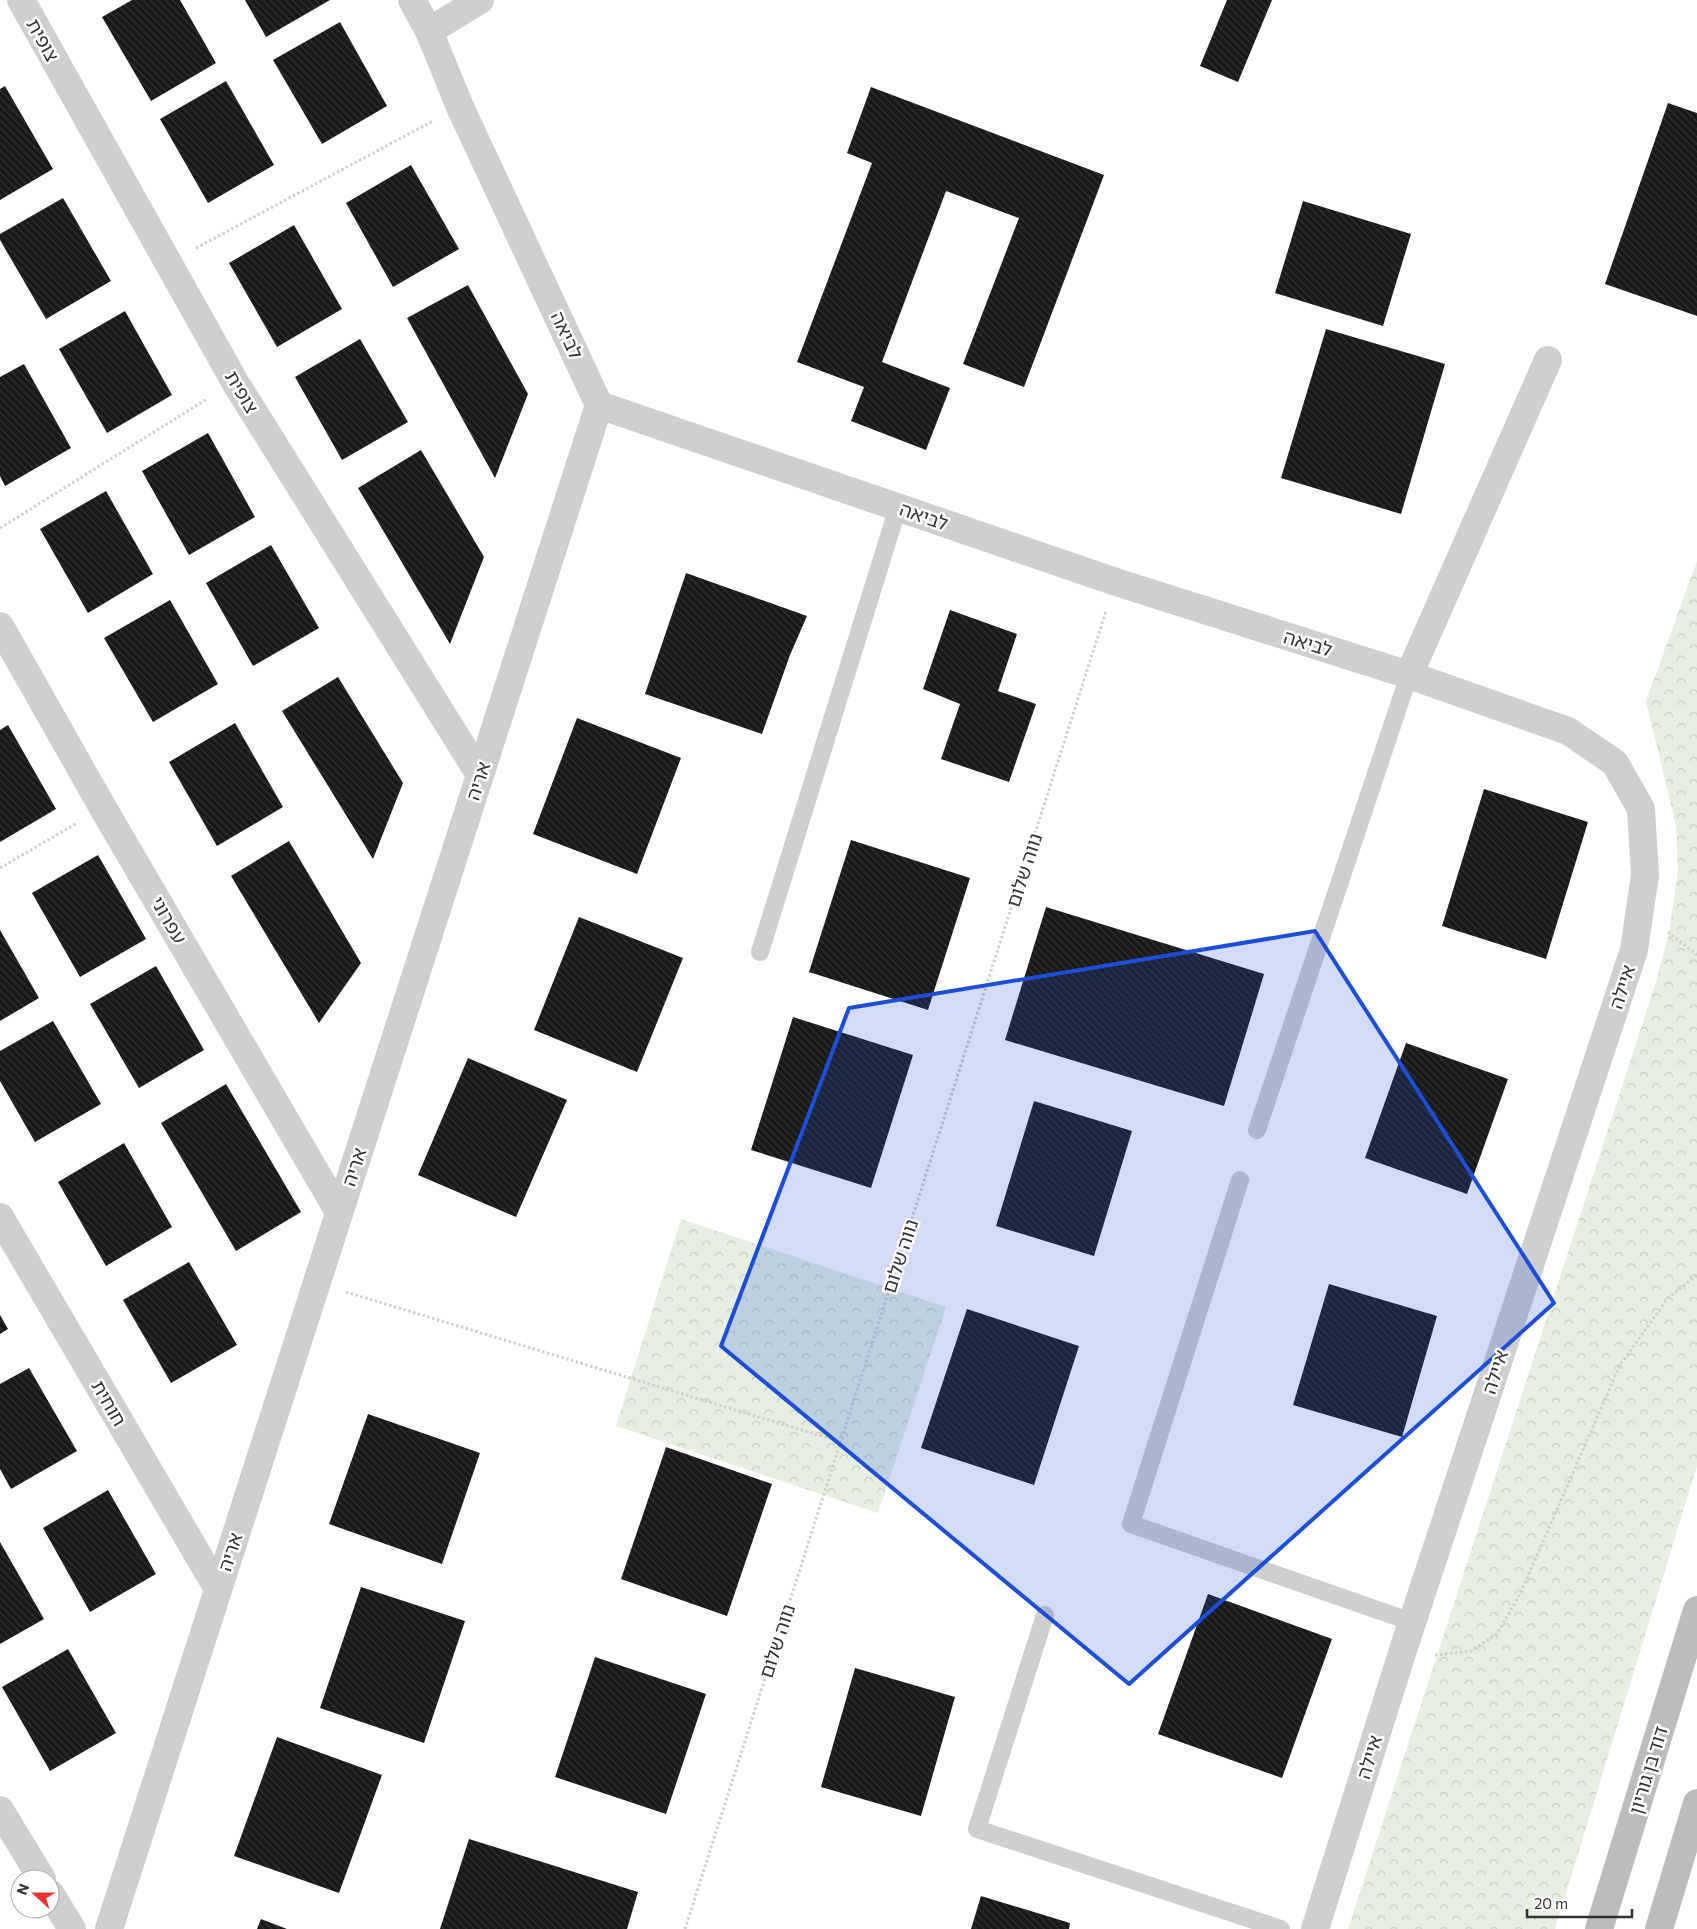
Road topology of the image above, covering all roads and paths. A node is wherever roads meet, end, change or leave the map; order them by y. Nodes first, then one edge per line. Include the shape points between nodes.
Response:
1 (21, 0) edge
2 (412, 0) edge
3 (480, 0) edge
4 (429, 31) junction
5 (460, 107) junction
6 (168, 263) junction
7 (1548, 360) dead end
8 (235, 382) junction
9 (599, 404) junction
10 (898, 507) junction
11 (0, 528) edge
12 (1116, 582) junction
13 (0, 626) edge
14 (1410, 675) junction
15 (480, 775) junction
16 (103, 808) junction
17 (1641, 809) joint
18 (0, 868) edge
19 (760, 952) dead end
20 (1257, 1130) dead end
21 (1240, 1180) dead end
22 (339, 1212) junction
23 (0, 1218) edge
24 (1697, 1275) edge
25 (317, 1283) junction
26 (841, 1442) junction
27 (218, 1590) junction
28 (1697, 1610) edge
29 (1045, 1615) dead end
30 (1408, 1635) junction
31 (1697, 1803) edge
32 (0, 1810) edge
33 (36, 1869) edge
34 (60, 1909) edge
35 (72, 1929) edge
36 (109, 1929) edge
37 (685, 1929) edge
38 (1281, 1929) edge
39 (1315, 1929) edge
40 (1599, 1929) edge
41 (1659, 1929) edge

1 - 6 street, צופית
2 - 4 street, לביאה
3 - 4 street
4 - 5 street, לביאה
5 - 6 path
5 - 9 street, לביאה
6 - 8 street, צופית
7 - 14 street
8 - 11 path
8 - 15 street, צופית
9 - 10 street, לביאה
9 - 15 street, אריה
10 - 12 street, לביאה
10 - 19 lane
12 - 14 street, לביאה
12 - 26 path, נווה שלום
13 - 16 street, עפרוני
14 - 17 street, לביאה via 1568,731 1614,764
14 - 20 lane
15 - 22 street, אריה
16 - 18 path
16 - 22 street, עפרוני
17 - 30 street, איילה via 1644,875 1634,950
21 - 30 lane via 1131,1524
22 - 25 street, אריה
23 - 27 street, חוחית
24 - 30 path via 1668,1298 1620,1365 1521,1592 1497,1634 1471,1651 1423,1656
25 - 26 path
25 - 27 street, אריה
26 - 37 path, נווה שלום
27 - 36 street, אריה
28 - 40 main road, דוד בן גוריון
29 - 38 lane via 977,1830
30 - 39 street, איילה
31 - 41 main road
32 - 33 street
34 - 35 street

